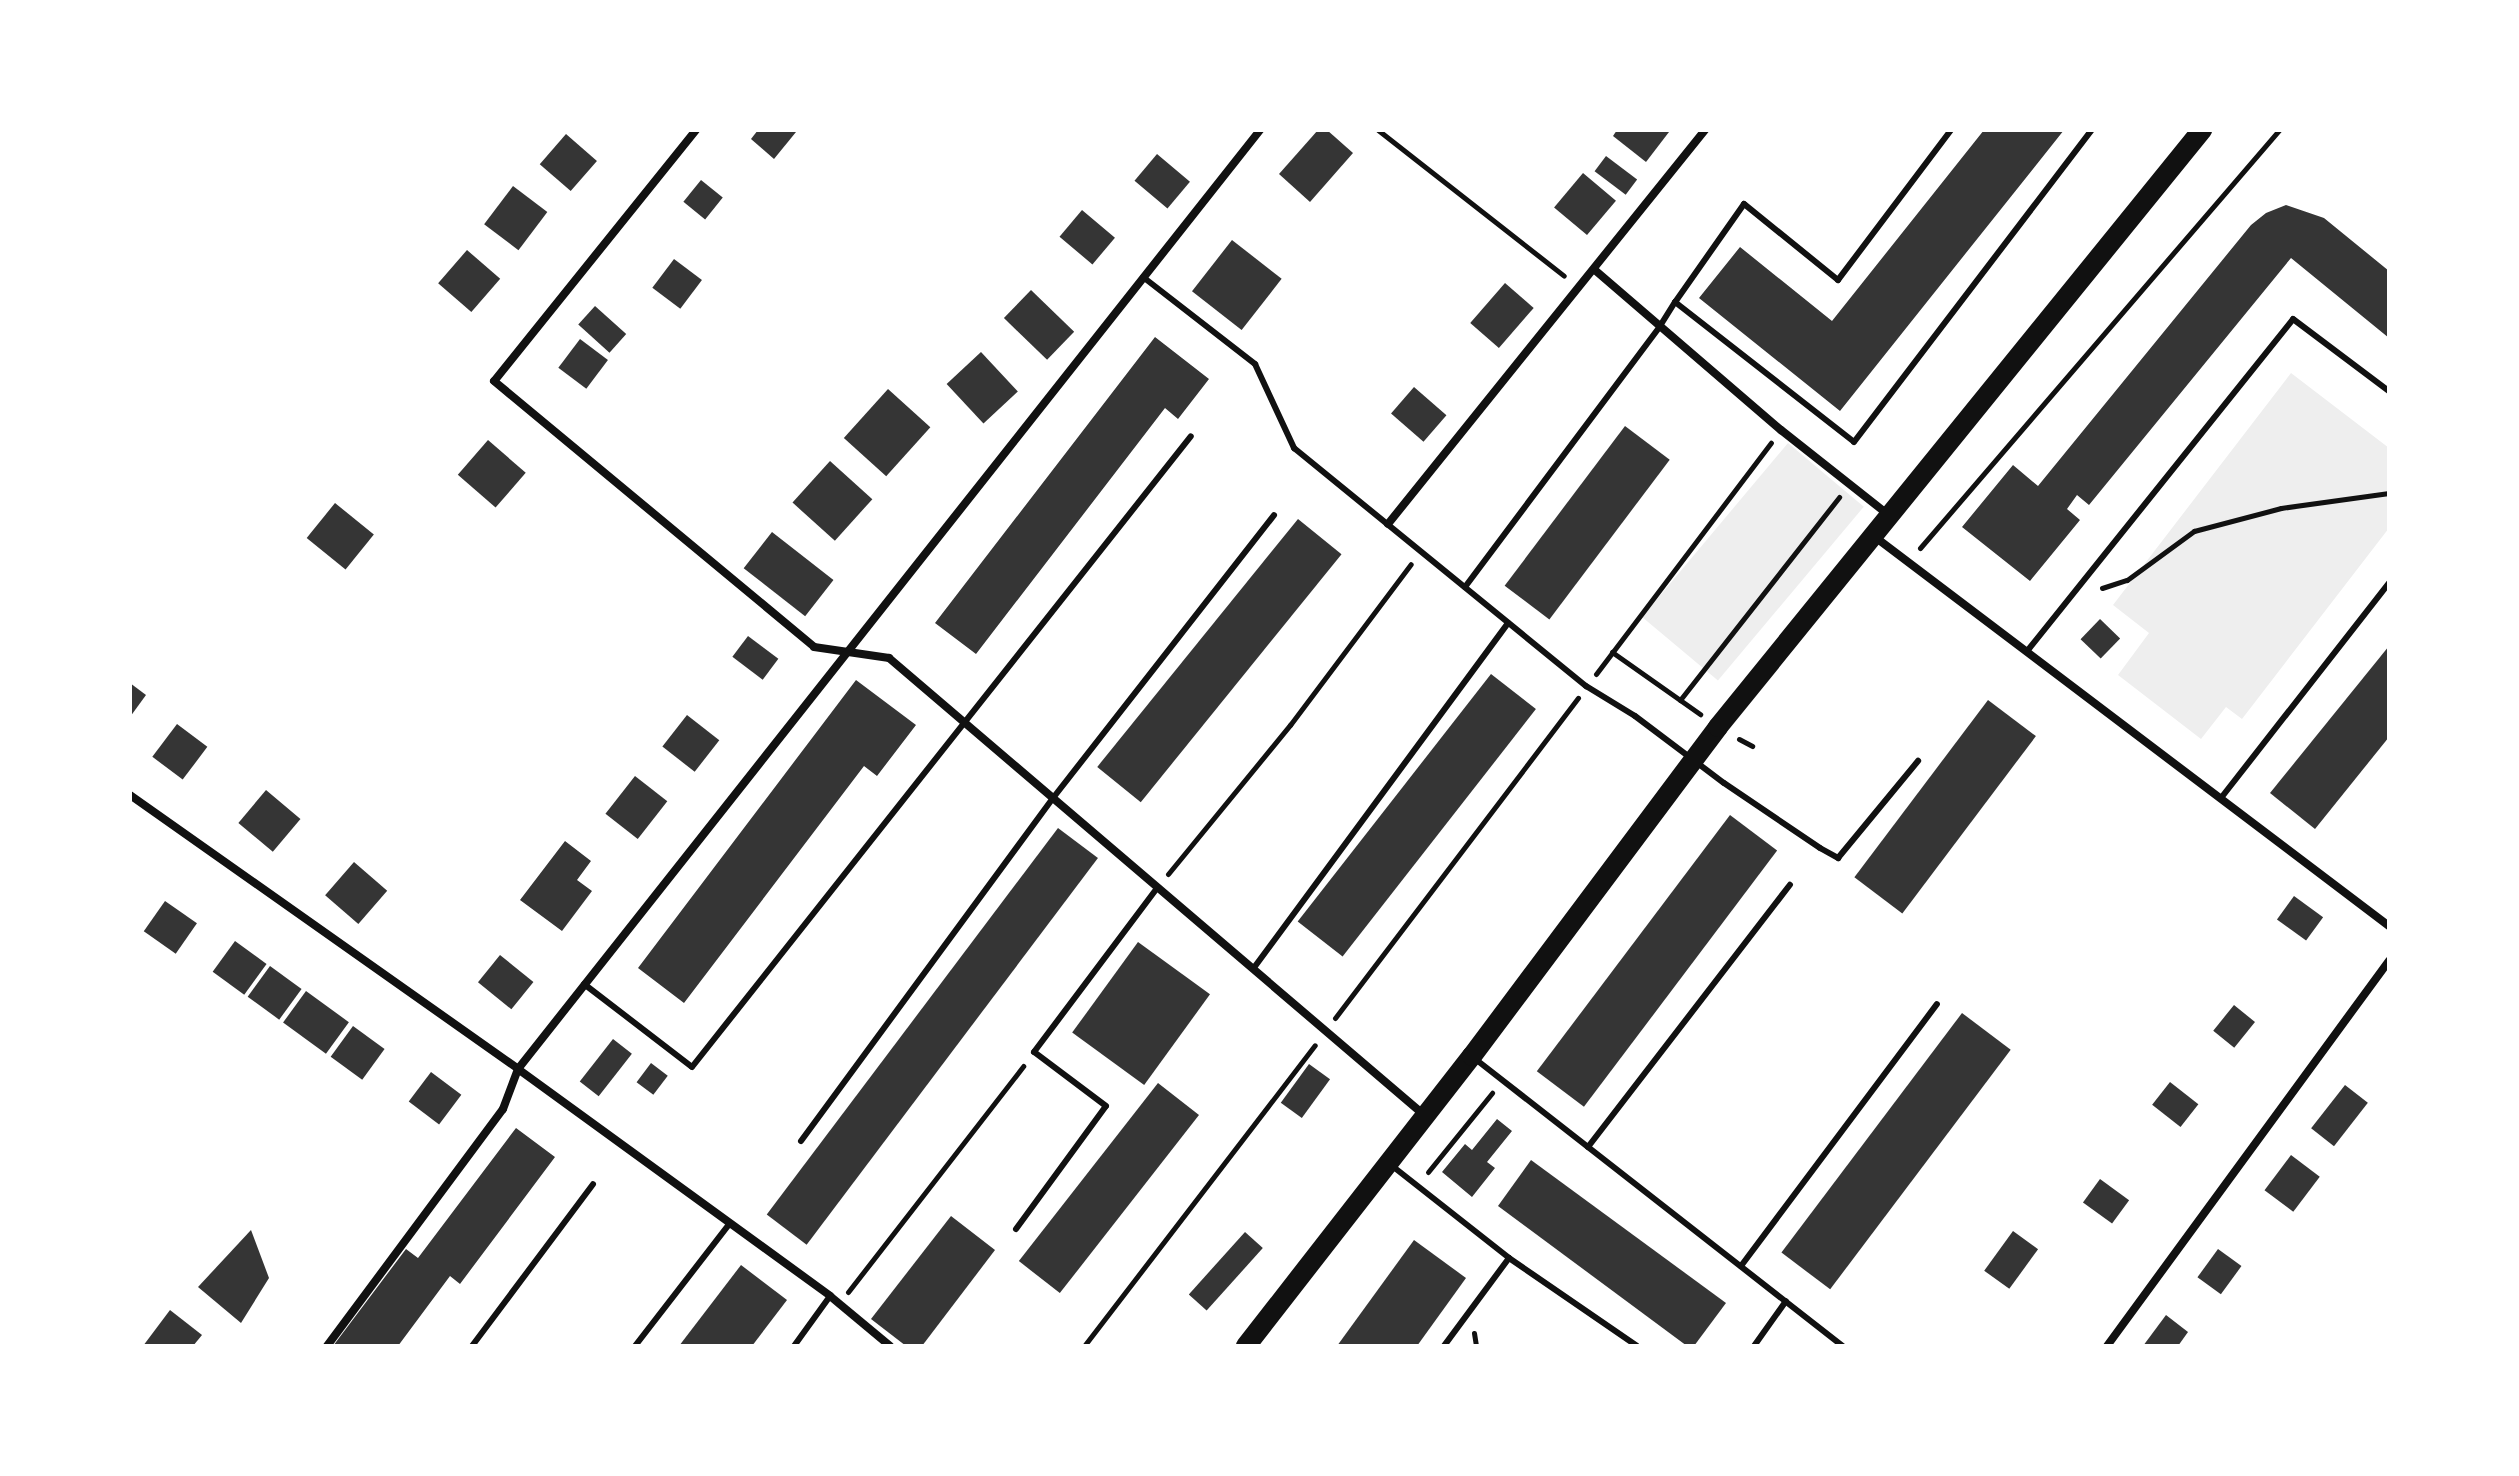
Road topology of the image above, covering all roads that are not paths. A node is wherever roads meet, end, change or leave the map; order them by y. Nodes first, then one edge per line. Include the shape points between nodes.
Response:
1 (696, 130) edge
2 (1260, 130) edge
3 (1705, 130) edge
4 (1951, 130) edge
5 (2092, 130) edge
6 (2202, 130) edge
7 (1596, 271) junction
8 (1143, 277) junction
9 (1675, 302) junction
10 (1660, 326) junction
11 (2389, 391) edge
12 (1191, 436) dead end
13 (1274, 515) dead end
14 (1892, 517) junction
15 (1388, 524) junction
16 (1875, 537) junction
17 (2389, 583) edge
18 (1465, 587) junction
19 (1508, 623) junction
20 (847, 649) junction
21 (2028, 650) junction
22 (965, 723) junction
23 (1695, 758) junction
24 (1918, 761) dead end
25 (130, 795) edge
26 (1053, 798) junction
27 (2221, 798) junction
28 (1790, 885) dead end
29 (1158, 887) junction
30 (2389, 926) edge
31 (2389, 960) edge
32 (1253, 969) junction
33 (584, 984) junction
34 (1937, 1004) dead end
35 (1472, 1056) junction
36 (518, 1069) junction
37 (1424, 1115) junction
38 (801, 1141) dead end
39 (1588, 1147) junction
40 (1387, 1162) junction
41 (593, 1184) dead end
42 (730, 1223) junction
43 (1016, 1229) dead end
44 (1509, 1258) junction
45 (1741, 1266) junction
46 (830, 1296) junction
47 (1786, 1301) junction
48 (327, 1346) edge
49 (472, 1346) edge
50 (635, 1346) edge
51 (794, 1346) edge
52 (890, 1346) edge
53 (1246, 1346) edge
54 (1444, 1346) edge
55 (1637, 1346) edge
56 (1754, 1346) edge
57 (1843, 1346) edge
58 (2107, 1346) edge

1 - 20 street via 494,381 814,647
2 - 8 street
3 - 7 street
4 - 9 lane via 1838,280 1744,204
5 - 9 lane via 1854,442
6 - 14 main road
7 - 10 street
7 - 15 street
8 - 15 lane via 1255,364 1294,448
8 - 20 street
9 - 10 lane
10 - 14 street
10 - 18 lane
11 - 21 lane via 2293,319
12 - 22 lane
13 - 26 lane
14 - 16 main road
15 - 18 lane
16 - 21 street
16 - 23 main road
17 - 27 lane
18 - 19 lane
19 - 23 lane via 1586,686
19 - 32 lane
20 - 22 street via 889,658
20 - 33 street
21 - 27 street
22 - 26 street
22 - 33 lane via 692,1067
23 - 24 lane via 1838,858
23 - 35 main road
25 - 36 street
26 - 29 street
26 - 38 lane
27 - 30 street
28 - 39 lane
29 - 32 street
29 - 43 lane via 1034,1052 1106,1106
31 - 58 street
32 - 37 street
33 - 36 street
34 - 45 lane
35 - 37 main road
35 - 39 lane
36 - 42 street
36 - 48 street via 503,1109
37 - 40 main road
39 - 45 lane
40 - 44 lane
40 - 53 main road
41 - 49 lane
42 - 46 street
42 - 50 lane
44 - 54 lane
44 - 55 lane
45 - 47 lane
46 - 51 lane
46 - 52 street
47 - 56 lane
47 - 57 lane

